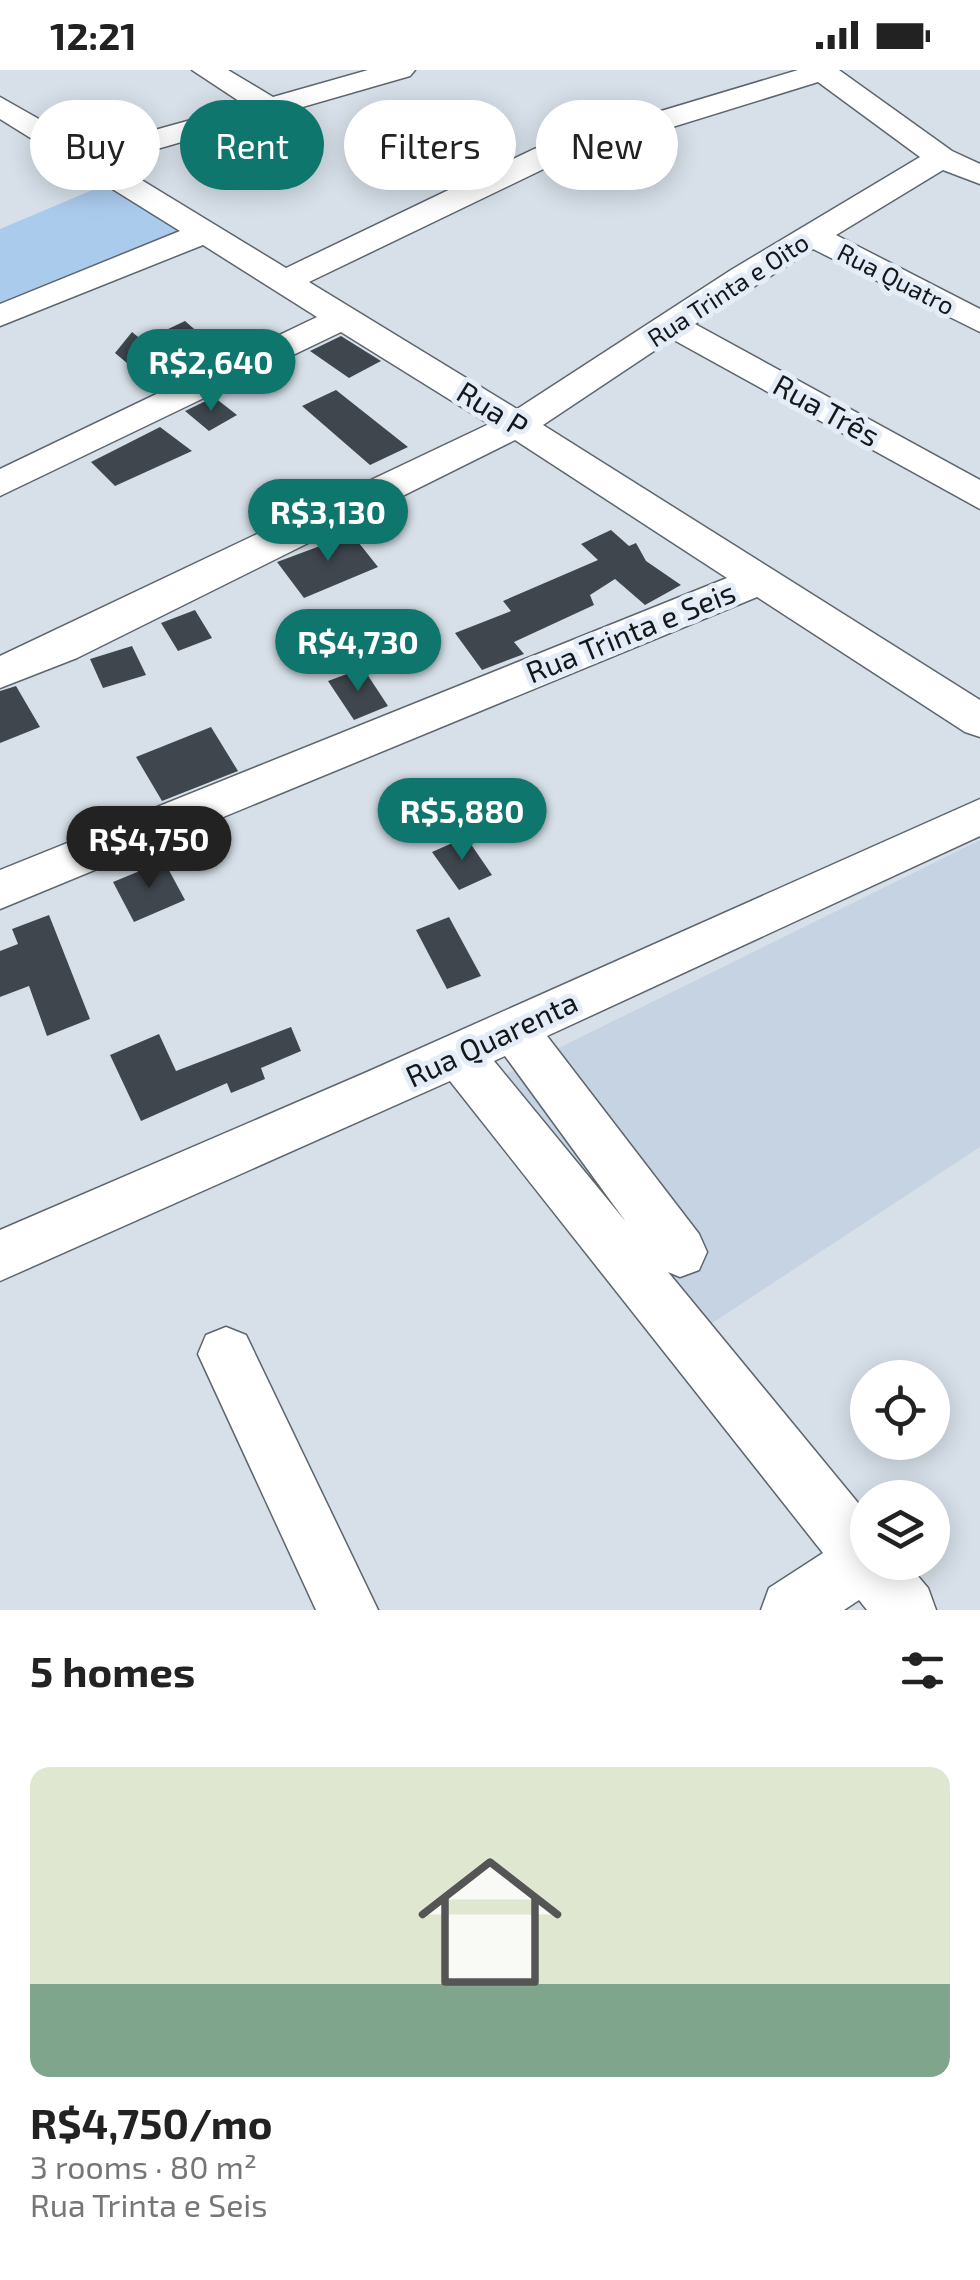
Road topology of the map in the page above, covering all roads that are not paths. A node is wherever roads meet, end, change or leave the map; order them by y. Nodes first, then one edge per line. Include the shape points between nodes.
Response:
1 (207, 70) edge
2 (400, 70) edge
3 (821, 71) edge
4 (258, 100) edge
5 (290, 100) edge
6 (0, 106) edge
7 (30, 139) edge
8 (941, 158) junction
9 (980, 175) edge
10 (137, 190) edge
11 (205, 233) junction
12 (813, 236) junction
13 (284, 281) junction
14 (0, 316) edge
15 (342, 318) junction
16 (980, 322) edge
17 (672, 325) junction
18 (517, 425) junction
19 (0, 484) edge
20 (980, 496) edge
21 (761, 580) junction
22 (0, 673) edge
23 (973, 704) edge
24 (980, 816) edge
25 (0, 890) edge
26 (514, 1030) junction
27 (458, 1054) junction
28 (680, 1252) dead end
29 (0, 1256) edge
30 (226, 1354) dead end
31 (850, 1540) edge
32 (850, 1571) edge
33 (882, 1580) edge
34 (348, 1610) edge
35 (791, 1610) edge
36 (906, 1610) edge

1 - 4 street
2 - 5 street
3 - 8 street
3 - 13 street via 546,156
6 - 7 street, Rua P
8 - 9 street
8 - 12 street, Rua Trinta e Oito
10 - 11 street, Rua P
11 - 13 street, Rua P
11 - 14 street
12 - 16 street, Rua Quatro
12 - 17 street, Rua Trinta e Oito
13 - 15 street, Rua P
15 - 18 street, Rua P
15 - 19 street
17 - 18 street, Rua Trinta e Oito
17 - 20 street, Rua Três
18 - 21 street, Rua P
18 - 22 street, Rua Trinta e Oito
21 - 23 street, Rua P
21 - 25 street, Rua Trinta e Seis
24 - 26 street, Rua Quarenta
26 - 27 street, Rua Quarenta
26 - 28 street
27 - 29 street, Rua Quarenta
27 - 31 street
30 - 34 street
32 - 35 street
33 - 36 street

